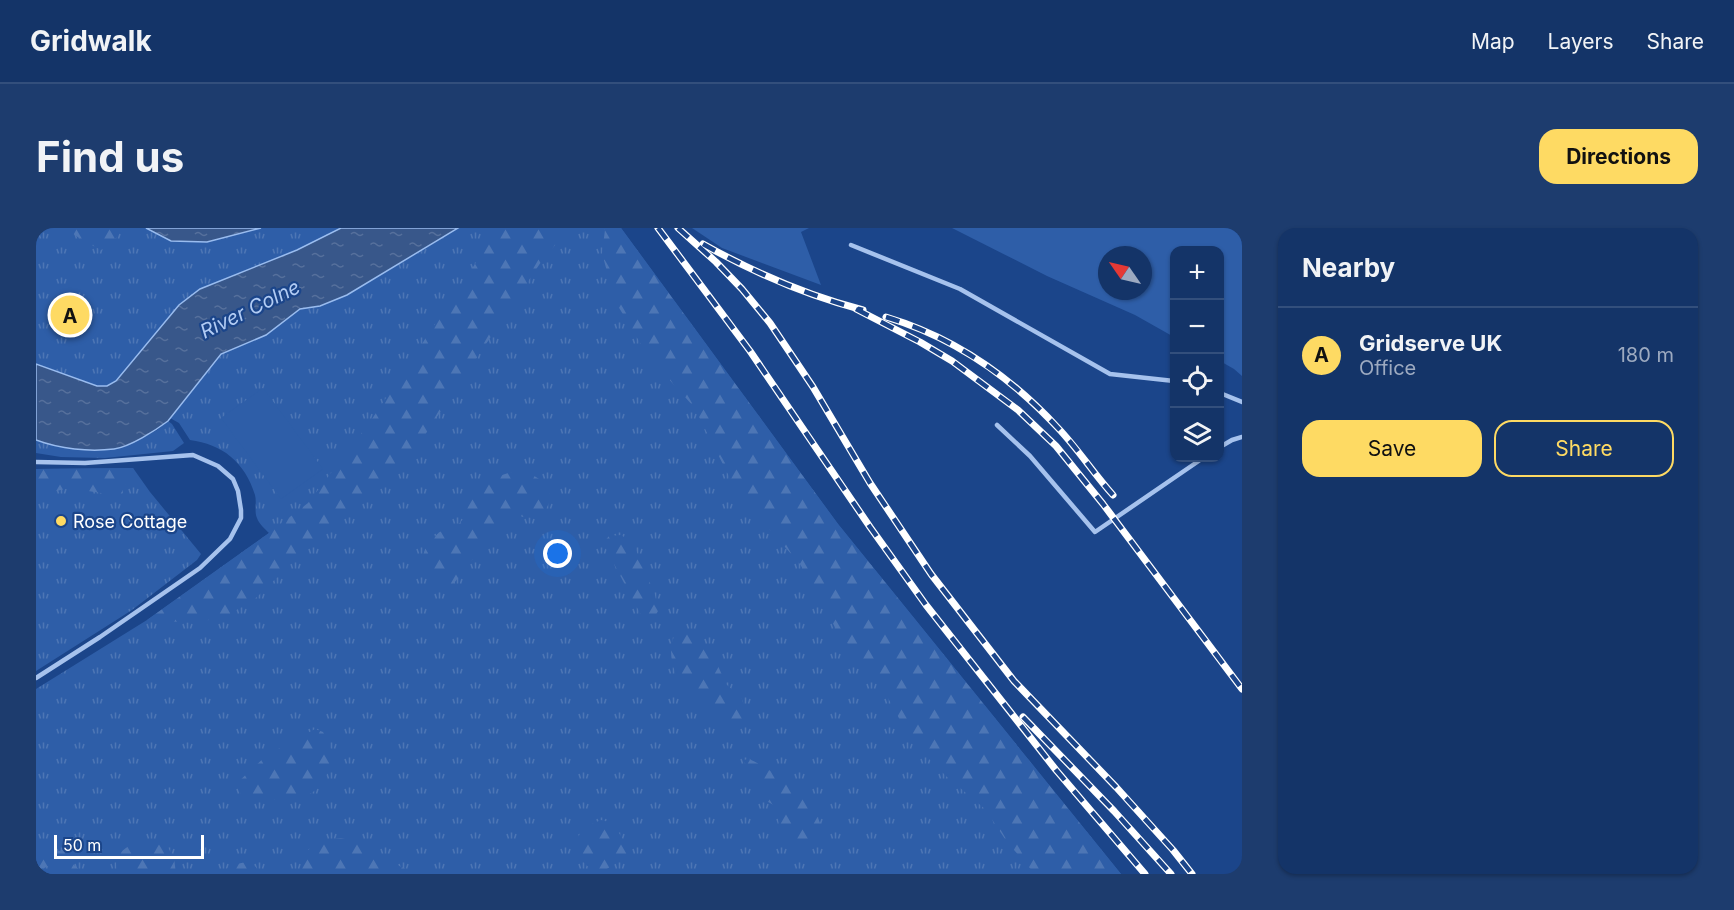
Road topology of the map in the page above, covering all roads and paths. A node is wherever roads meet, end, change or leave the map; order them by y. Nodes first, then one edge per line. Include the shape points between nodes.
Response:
1 (851, 245) dead end
2 (1170, 381) edge
3 (1224, 395) edge
4 (1242, 402) edge
5 (997, 425) dead end
6 (1242, 437) edge
7 (1224, 445) edge
8 (36, 462) edge
9 (1197, 462) edge
10 (36, 678) edge

1 - 2 lane via 960,289 1110,374
3 - 4 lane
5 - 9 lane via 1030,456 1095,532
6 - 7 lane
8 - 10 lane via 85,464 193,454 218,466 233,479 241,518 230,539 200,568

